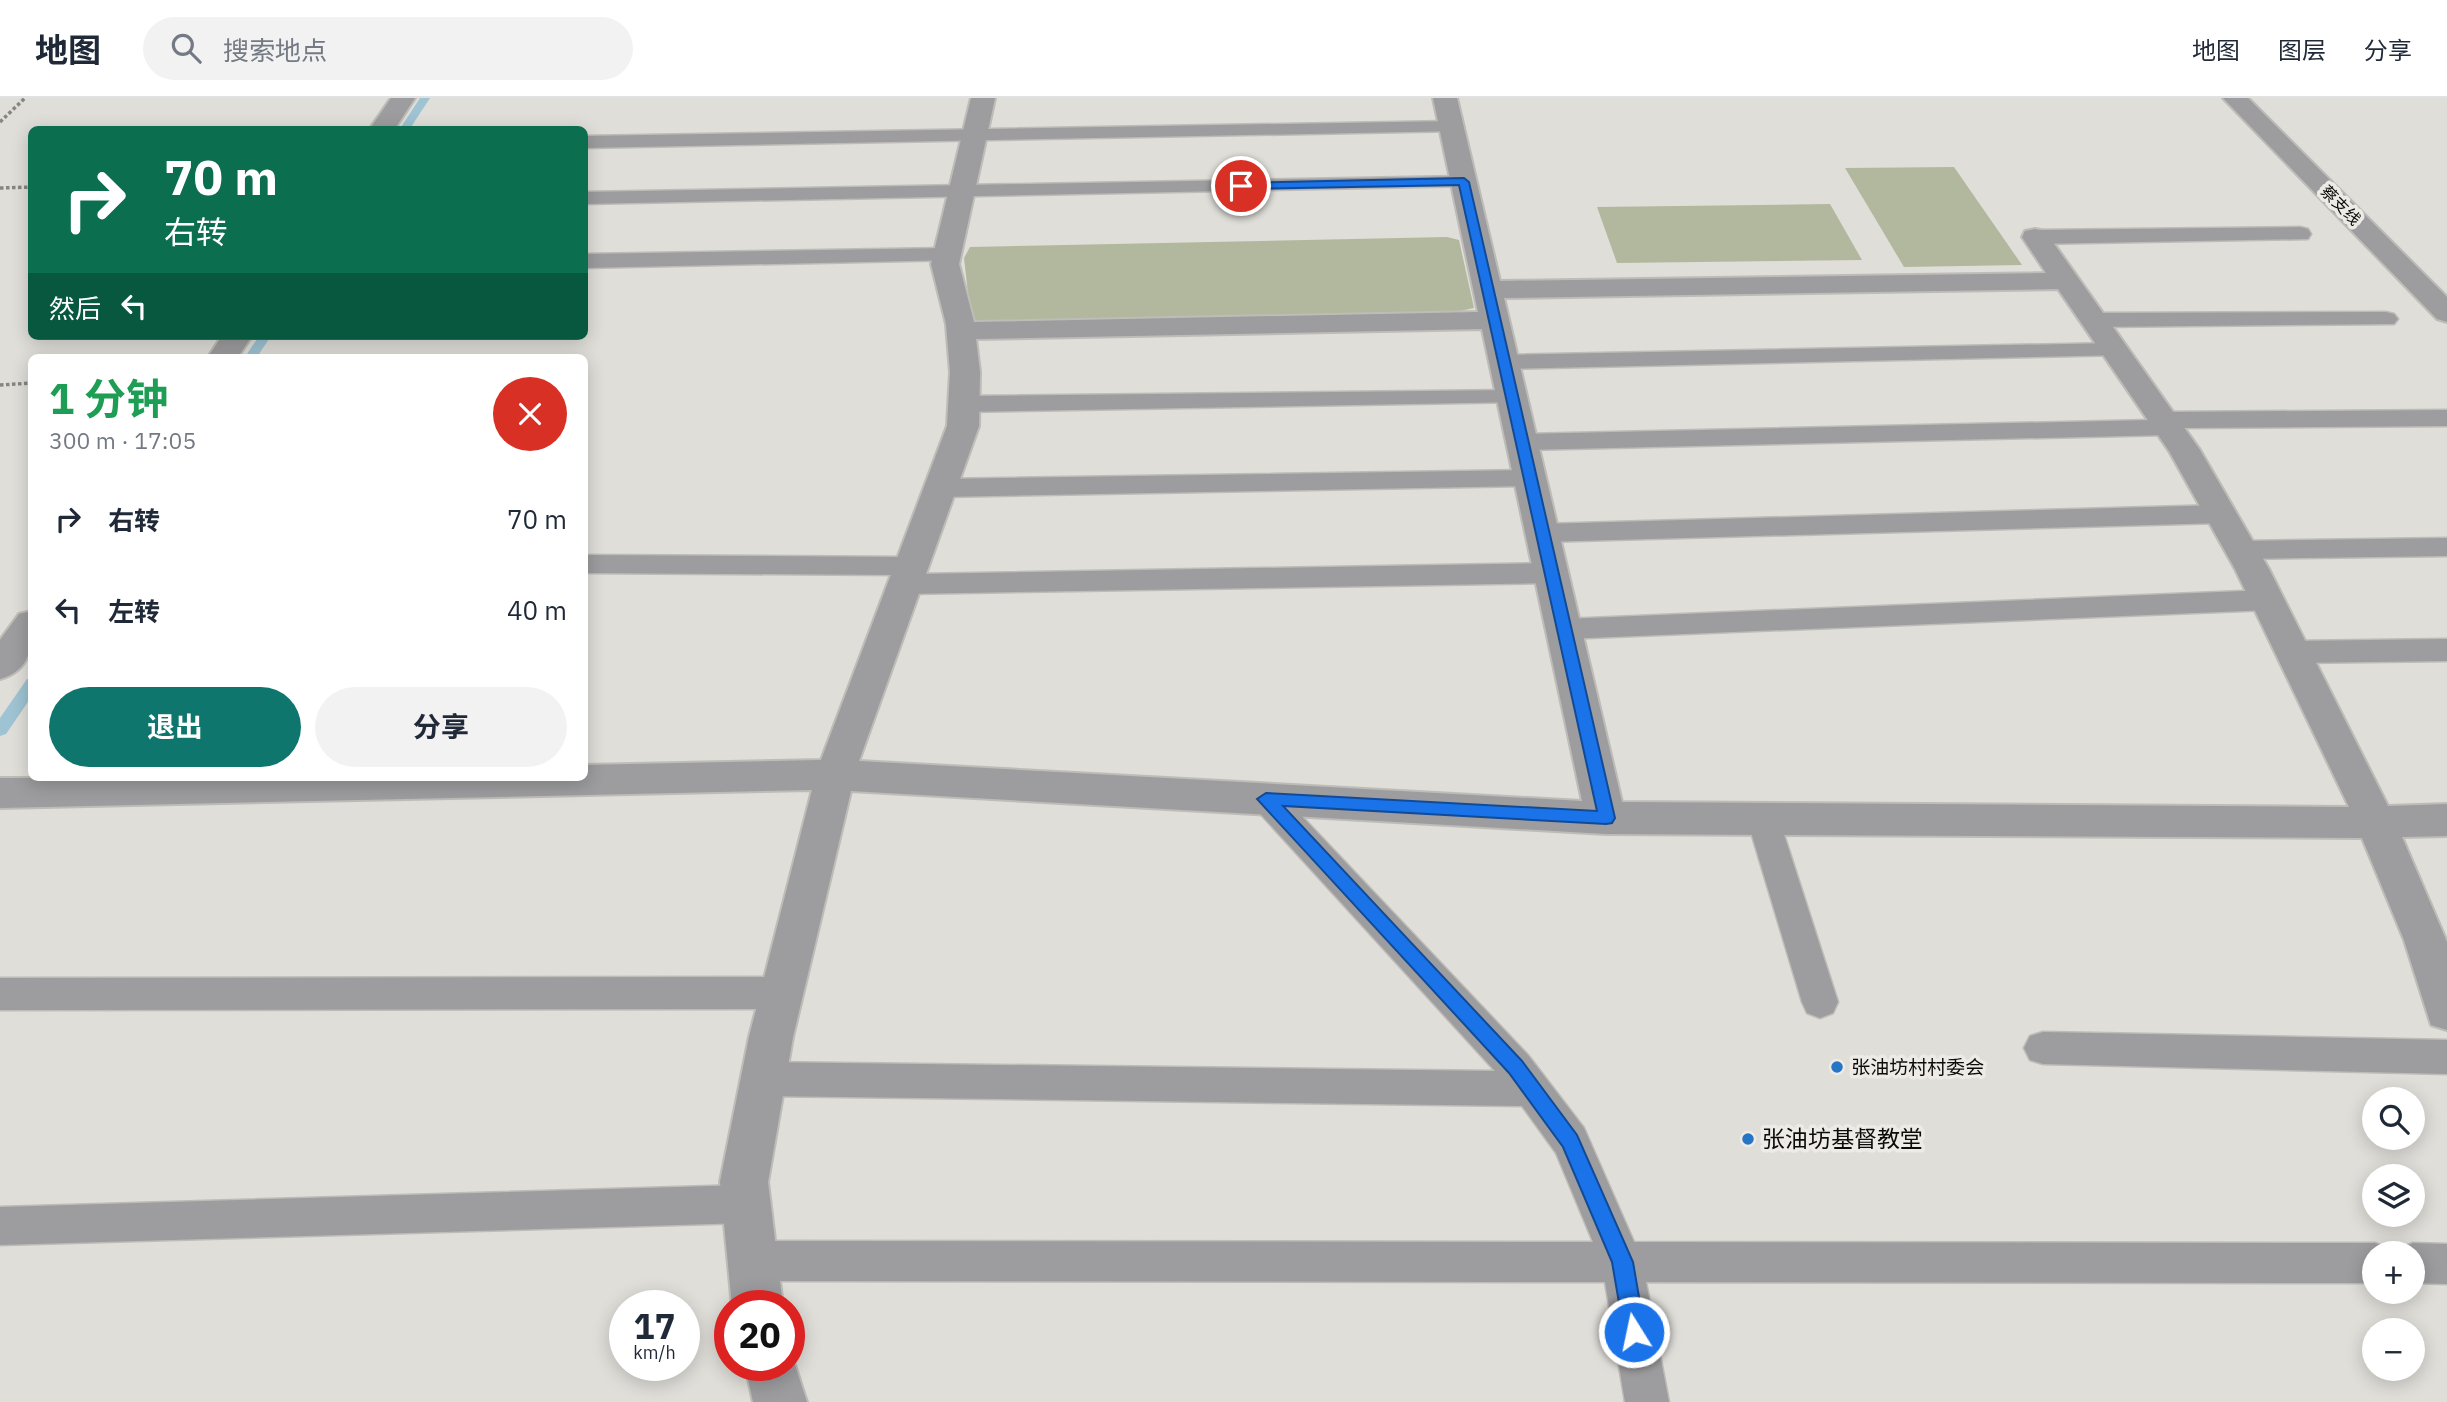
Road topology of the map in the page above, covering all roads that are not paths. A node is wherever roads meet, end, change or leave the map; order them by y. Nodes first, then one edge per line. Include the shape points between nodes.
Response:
1 (403, 98) edge
2 (983, 98) edge
3 (2235, 98) edge
4 (1448, 112) edge
5 (384, 126) edge
6 (975, 135) junction
7 (588, 142) edge
8 (1464, 182) junction
9 (962, 192) junction
10 (588, 198) edge
11 (2300, 234) dead end
12 (2035, 237) joint
13 (947, 256) junction
14 (588, 261) edge
15 (2066, 281) junction
16 (1491, 305) junction
17 (2447, 313) edge
18 (2386, 319) dead end
19 (2094, 320) junction
20 (961, 331) junction
21 (2115, 350) junction
22 (1504, 362) junction
23 (1512, 397) junction
24 (964, 404) junction
25 (2447, 418) edge
26 (2166, 424) junction
27 (1522, 442) junction
28 (1530, 478) junction
29 (941, 488) junction
30 (2221, 514) junction
31 (1542, 533) junction
32 (2447, 547) edge
33 (2242, 551) junction
34 (588, 564) edge
35 (1551, 573) junction
36 (909, 575) junction
37 (2268, 600) junction
38 (28, 628) edge
39 (1564, 629) junction
40 (2447, 650) edge
41 (2293, 652) junction
42 (0, 666) edge
43 (835, 775) junction
44 (588, 780) edge
45 (557, 781) edge
46 (0, 793) edge
47 (1266, 799) junction
48 (1606, 818) junction
49 (1763, 819) junction
50 (2447, 821) edge
51 (2376, 822) junction
52 (782, 993) junction
53 (0, 994) edge
54 (1820, 1002) dead end
55 (2447, 1011) edge
56 (2043, 1048) dead end
57 (2447, 1057) edge
58 (763, 1079) junction
59 (1531, 1089) junction
60 (745, 1204) junction
61 (0, 1226) edge
62 (753, 1261) junction
63 (1622, 1262) junction
64 (2362, 1263) edge
65 (2425, 1264) edge
66 (2447, 1264) edge
67 (756, 1290) edge
68 (775, 1381) edge
69 (780, 1402) edge
70 (1647, 1402) edge

1 - 5 street
2 - 6 street
3 - 17 street, 蔡支线
4 - 6 lane
4 - 8 street
6 - 7 lane
6 - 9 street
8 - 9 lane
8 - 16 street
9 - 10 lane
9 - 13 street
11 - 12 lane
12 - 15 street
13 - 14 lane
13 - 20 street
15 - 16 street
15 - 19 street
16 - 20 street
16 - 22 street
18 - 19 lane
19 - 21 street
20 - 24 street
21 - 22 lane
21 - 26 street
22 - 23 street
23 - 24 lane
23 - 27 street
24 - 29 street via 963,426
25 - 26 lane
26 - 27 lane
26 - 30 street
27 - 28 street
28 - 29 lane
28 - 31 street
29 - 36 street
30 - 31 lane
30 - 33 street
31 - 35 street
32 - 33 lane
33 - 37 street
34 - 36 lane
35 - 36 lane
35 - 39 street
36 - 43 street
37 - 39 lane
37 - 41 street
38 - 42 street
39 - 48 street
40 - 41 lane
41 - 51 street
43 - 44 street
43 - 47 street
43 - 52 street
45 - 46 street
47 - 48 street
47 - 59 lane via 1516,1067
48 - 49 street
49 - 51 street
49 - 54 lane
50 - 51 street
51 - 55 street via 2425,940
52 - 53 lane
52 - 58 street
56 - 57 lane
58 - 59 lane
58 - 60 street via 744,1182
59 - 63 lane via 1570,1141
60 - 61 lane
60 - 62 street
62 - 63 lane
62 - 67 street
63 - 64 lane
63 - 70 lane
65 - 66 lane
68 - 69 street

